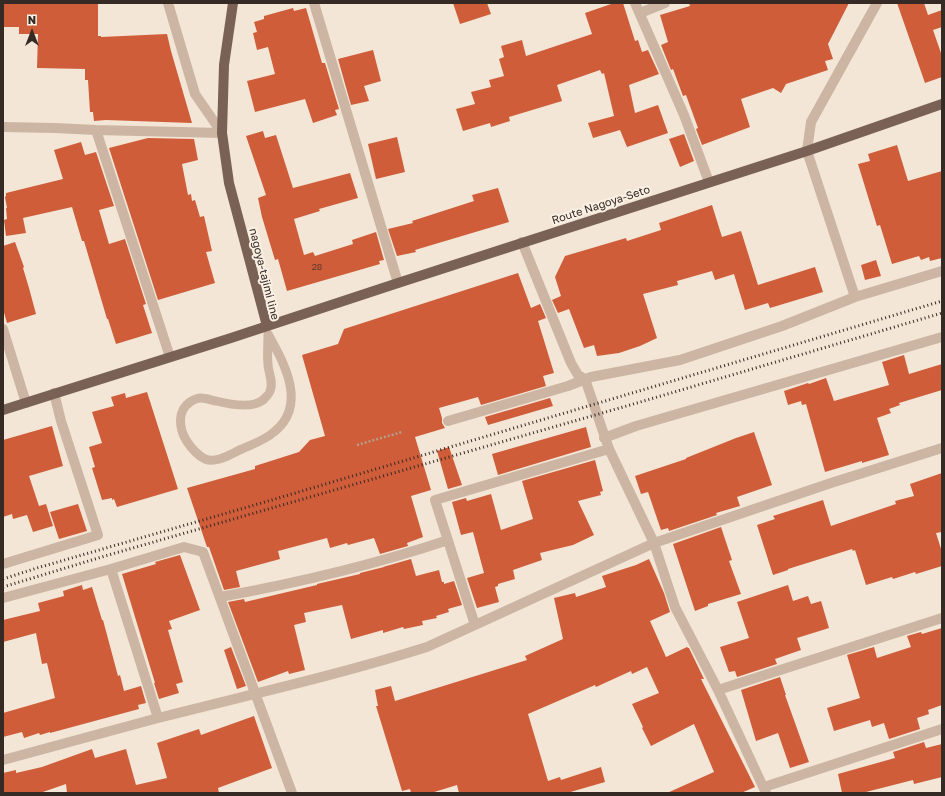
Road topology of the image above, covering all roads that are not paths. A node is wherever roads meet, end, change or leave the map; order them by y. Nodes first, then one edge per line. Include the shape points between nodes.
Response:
1 (168, 3) edge
2 (233, 3) edge
3 (314, 3) edge
4 (636, 3) edge
5 (665, 3) edge
6 (877, 3) edge
7 (640, 13) junction
8 (942, 104) edge
9 (3, 127) edge
10 (96, 130) junction
11 (222, 133) junction
12 (807, 151) junction
13 (709, 182) junction
14 (522, 242) junction
15 (942, 271) edge
16 (398, 282) junction
17 (854, 297) junction
18 (3, 329) edge
19 (268, 330) junction
20 (942, 337) edge
21 (170, 357) junction
22 (585, 380) junction
23 (54, 393) junction
24 (26, 403) junction
25 (3, 410) edge
26 (448, 421) dead end
27 (604, 438) junction
28 (942, 448) edge
29 (609, 449) junction
30 (448, 540) junction
31 (654, 543) junction
32 (3, 564) edge
33 (111, 569) junction
34 (220, 597) junction
35 (3, 598) edge
36 (942, 619) edge
37 (475, 625) junction
38 (718, 690) junction
39 (256, 694) junction
40 (158, 718) junction
41 (942, 729) edge
42 (3, 760) edge
43 (765, 790) edge
44 (292, 793) edge

1 - 11 street via 195,94
2 - 11 main road, nagoya-tajimi line via 224,65
3 - 16 street
4 - 7 street
5 - 7 street
6 - 12 street via 811,122
7 - 13 street via 684,115
8 - 12 main road, Route Nagoya-Seto
9 - 10 street
10 - 11 street
10 - 21 street
11 - 19 main road, nagoya-tajimi line via 229,184
12 - 13 main road, Route Nagoya-Seto
12 - 17 street
13 - 14 main road, Route Nagoya-Seto
14 - 16 main road, Route Nagoya-Seto
14 - 22 street via 571,363 578,375
15 - 17 street
16 - 19 main road, Route Nagoya-Seto
17 - 22 street via 782,326 680,360
18 - 24 street
19 - 19 lane via 283,361 290,384 292,396 288,415 275,432 264,439 217,460 206,459 196,453 182,433 181,412 184,406 200,398 246,405 262,400 270,391
19 - 21 main road, nagoya-tajimi line
20 - 27 street via 636,426
21 - 23 main road, nagoya-tajimi line
22 - 26 street
22 - 27 street
23 - 24 main road, nagoya-tajimi line
23 - 32 street via 98,535
24 - 25 main road, nagoya-tajimi line
27 - 29 street
28 - 31 street
29 - 30 street via 435,500
29 - 31 street
30 - 34 street via 323,576
30 - 37 street
31 - 37 street
31 - 38 street via 676,607
33 - 34 street via 184,547 203,552
33 - 35 street
33 - 40 street
34 - 39 street
36 - 38 street
37 - 39 street via 408,652
38 - 43 street
39 - 40 street
39 - 44 street
40 - 42 street
41 - 43 street

